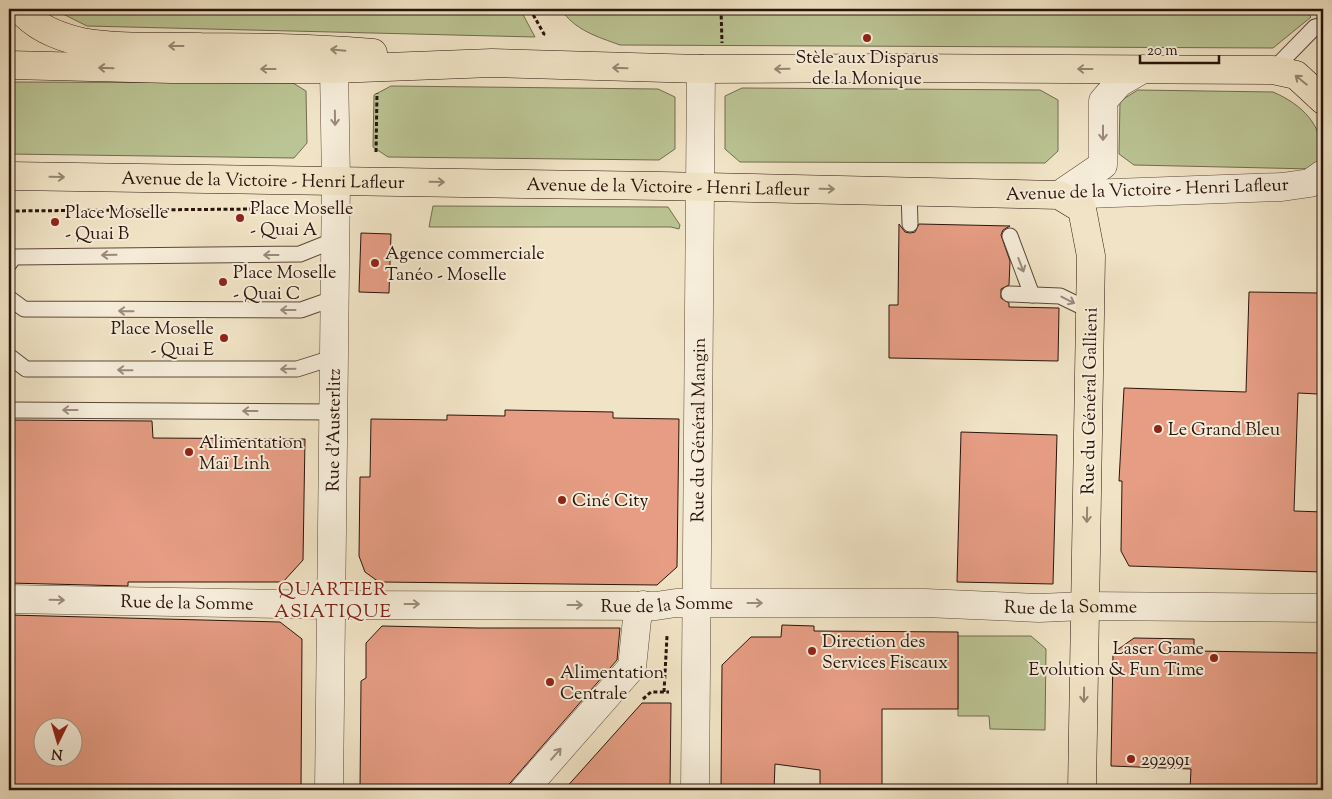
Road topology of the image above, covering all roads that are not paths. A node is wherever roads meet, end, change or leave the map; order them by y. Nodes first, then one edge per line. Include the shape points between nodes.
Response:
1 (20, 9) edge
2 (1323, 25) edge
3 (492, 62) junction
4 (9, 65) edge
5 (334, 69) junction
6 (701, 69) junction
7 (1143, 69) junction
8 (1273, 70) junction
9 (1323, 100) edge
10 (1323, 174) edge
11 (9, 176) edge
12 (336, 180) junction
13 (700, 187) junction
14 (909, 191) junction
15 (1059, 196) junction
16 (910, 224) dead end
17 (335, 226) junction
18 (1010, 236) dead end
19 (9, 264) edge
20 (1009, 294) dead end
21 (1032, 295) junction
22 (9, 298) edge
23 (335, 298) junction
24 (1091, 312) junction
25 (9, 356) edge
26 (335, 357) junction
27 (9, 410) edge
28 (334, 412) junction
29 (9, 599) edge
30 (331, 604) junction
31 (697, 604) junction
32 (643, 605) junction
33 (1085, 606) junction
34 (1323, 608) edge
35 (329, 790) edge
36 (524, 790) edge
37 (695, 790) edge
38 (1082, 790) edge

3 -> 1 main road via 308,47 140,46 82,42 31,22
2 - 8 lane via 1315,27
3 - 5 main road
6 -> 3 main road
5 -> 4 main road
5 -> 12 street, Rue d'Austerlitz
7 -> 6 main road
6 - 13 street, Rue du Général Mangin
7 - 8 main road
7 -> 15 street via 1119,83 1103,101 1103,165
9 -> 8 main road via 1296,75
10 - 15 street, Avenue de la Victoire - Henri Lafleur via 1310,183 1282,187
11 -> 12 main road, Avenue de la Victoire - Henri Lafleur
12 -> 13 main road, Avenue de la Victoire - Henri Lafleur
12 - 17 street, Rue d'Austerlitz
13 -> 14 main road, Avenue de la Victoire - Henri Lafleur
13 - 31 street, Rue du Général Mangin
14 - 15 main road, Avenue de la Victoire - Henri Lafleur
14 - 16 lane
15 - 24 main road, Rue du Général Gallieni via 1082,209 1091,256
17 -> 19 lane via 300,254 14,257
17 - 23 street, Rue d'Austerlitz
18 -> 21 lane
20 - 21 lane
21 -> 24 lane via 1060,296
23 -> 22 lane via 301,310 163,311 24,309
23 - 26 street, Rue d'Austerlitz
24 -> 33 main road, Rue du Général Gallieni
26 -> 25 lane via 297,369 165,370 26,369
26 - 28 street, Rue d'Austerlitz
28 -> 27 lane
28 - 30 street, Rue d'Austerlitz
29 -> 30 street, Rue de la Somme
30 -> 32 street, Rue de la Somme
30 - 35 street, Rue d'Austerlitz
31 - 32 street, Rue de la Somme
31 -> 33 street, Rue de la Somme
31 - 37 street, Rue du Général Mangin
36 -> 32 street via 632,667 637,619
33 - 34 street, Rue de la Somme
33 -> 38 main road, Rue du Général Gallieni

